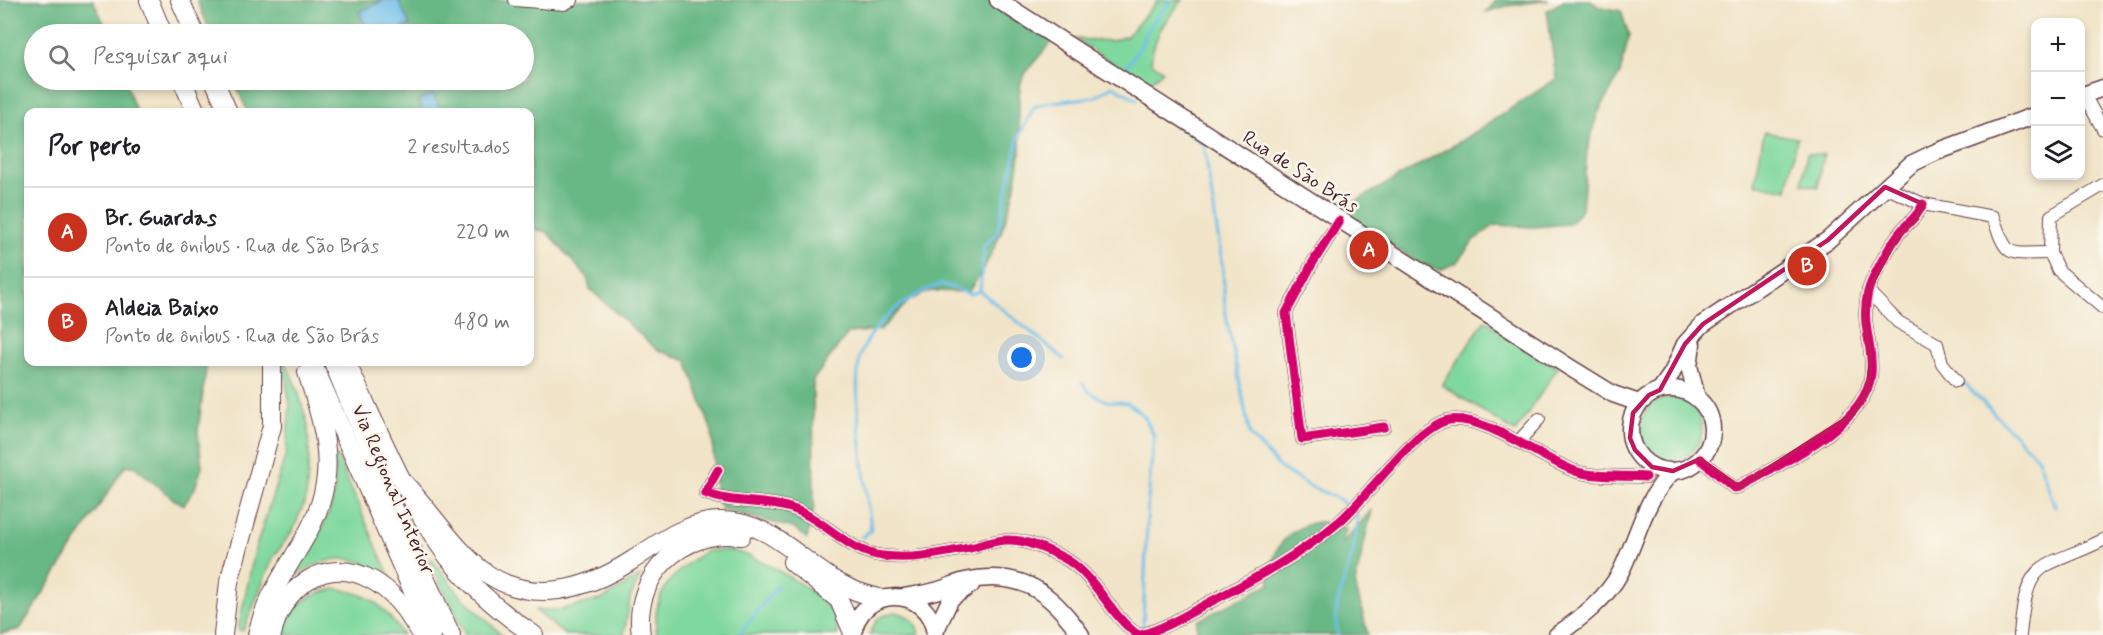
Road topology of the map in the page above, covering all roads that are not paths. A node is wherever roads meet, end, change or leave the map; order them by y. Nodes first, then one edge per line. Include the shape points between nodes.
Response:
1 (149, 0) edge
2 (180, 0) edge
3 (515, 0) edge
4 (572, 0) edge
5 (998, 0) edge
6 (159, 24) edge
7 (191, 24) edge
8 (2103, 88) edge
9 (186, 90) edge
10 (218, 90) edge
11 (2085, 94) edge
12 (2085, 100) edge
13 (194, 108) edge
14 (226, 108) edge
15 (2031, 117) edge
16 (2103, 129) edge
17 (2103, 185) edge
18 (1886, 187) junction
19 (1923, 204) junction
20 (1339, 221) junction
21 (2050, 253) junction
22 (1868, 291) junction
23 (2103, 308) edge
24 (1692, 337) junction
25 (272, 366) edge
26 (305, 366) edge
27 (314, 366) edge
28 (335, 366) edge
29 (348, 366) edge
30 (1956, 381) dead end
31 (1660, 390) junction
32 (1613, 394) junction
33 (1697, 398) junction
34 (1639, 403) junction
35 (1539, 419) dead end
36 (1630, 424) junction
37 (1384, 427) dead end
38 (1519, 441) junction
39 (1700, 459) junction
40 (1645, 469) junction
41 (718, 470) dead end
42 (1673, 471) junction
43 (404, 483) junction
44 (1648, 504) junction
45 (2103, 540) edge
46 (983, 578) junction
47 (903, 597) junction
48 (879, 598) junction
49 (853, 634) edge
50 (935, 634) edge
51 (223, 635) edge
52 (257, 635) edge
53 (272, 635) edge
54 (421, 635) edge
55 (432, 635) edge
56 (452, 635) edge
57 (534, 635) edge
58 (641, 635) edge
59 (1081, 635) edge
60 (1139, 635) edge
61 (1557, 635) edge
62 (2020, 635) edge

1 - 6 highway
2 - 7 highway
3 - 4 street via 564,4
5 - 20 main road, Rua de São Brás
8 - 11 main road
9 - 13 highway
10 - 14 highway
12 - 16 street
15 - 18 main road via 1911,164
17 - 21 street via 2051,216
18 - 19 street
18 - 24 main road via 1828,240 1703,324
19 - 21 street via 1993,217 2004,248 2010,253
19 - 22 street via 1916,219 1898,235
20 - 32 main road, Rua de São Brás
20 - 37 street via 1286,313 1302,439
21 - 23 street via 2058,270
22 - 30 street via 1898,322 1937,344 1941,363
22 - 39 street via 1864,318 1871,376 1867,392 1852,415 1739,488
24 - 31 main road
24 - 33 main road via 1689,366
25 - 51 highway via 273,426 229,582
26 - 52 highway via 327,447 327,475 311,528 268,601
27 - 55 highway, Via Regional Interior
28 - 56 highway
29 - 43 highway, Via Regional Interior
31 - 33 main road via 1680,390
31 - 34 main road
32 - 34 main road, Rua de São Brás
32 - 36 main road, Rua de São Brás
33 - 39 main road via 1711,420 1712,432
34 - 36 main road
35 - 38 street
36 - 40 main road, Rua de São Brás via 1630,438
38 - 40 street via 1580,473
38 - 60 street via 1464,420 1434,425 1358,505 1306,550 1190,613
39 - 42 main road
40 - 42 main road
40 - 44 main road
41 - 60 street via 705,493 794,510 859,549 880,556 912,558 1010,540 1063,557 1092,580 1128,628
42 - 44 main road via 1658,485
43 - 48 highway via 469,558 503,582 541,591 589,584 663,540 688,528 718,521 746,525 780,538 839,583
43 - 57 highway, Via Regional Interior via 439,544 480,591
44 - 61 main road via 1618,576 1600,599
45 - 62 street via 2048,562 2030,579
46 - 47 main road
46 - 50 main road via 951,598
46 - 59 main road via 1022,582 1045,594 1066,613
47 - 48 main road
47 - 50 main road via 925,609
48 - 49 main road via 857,618
49 - 58 highway via 839,600 777,550 748,536 722,533 686,543 653,574 643,596
53 - 54 highway via 290,593 318,575 340,572 356,573 386,589 412,618

